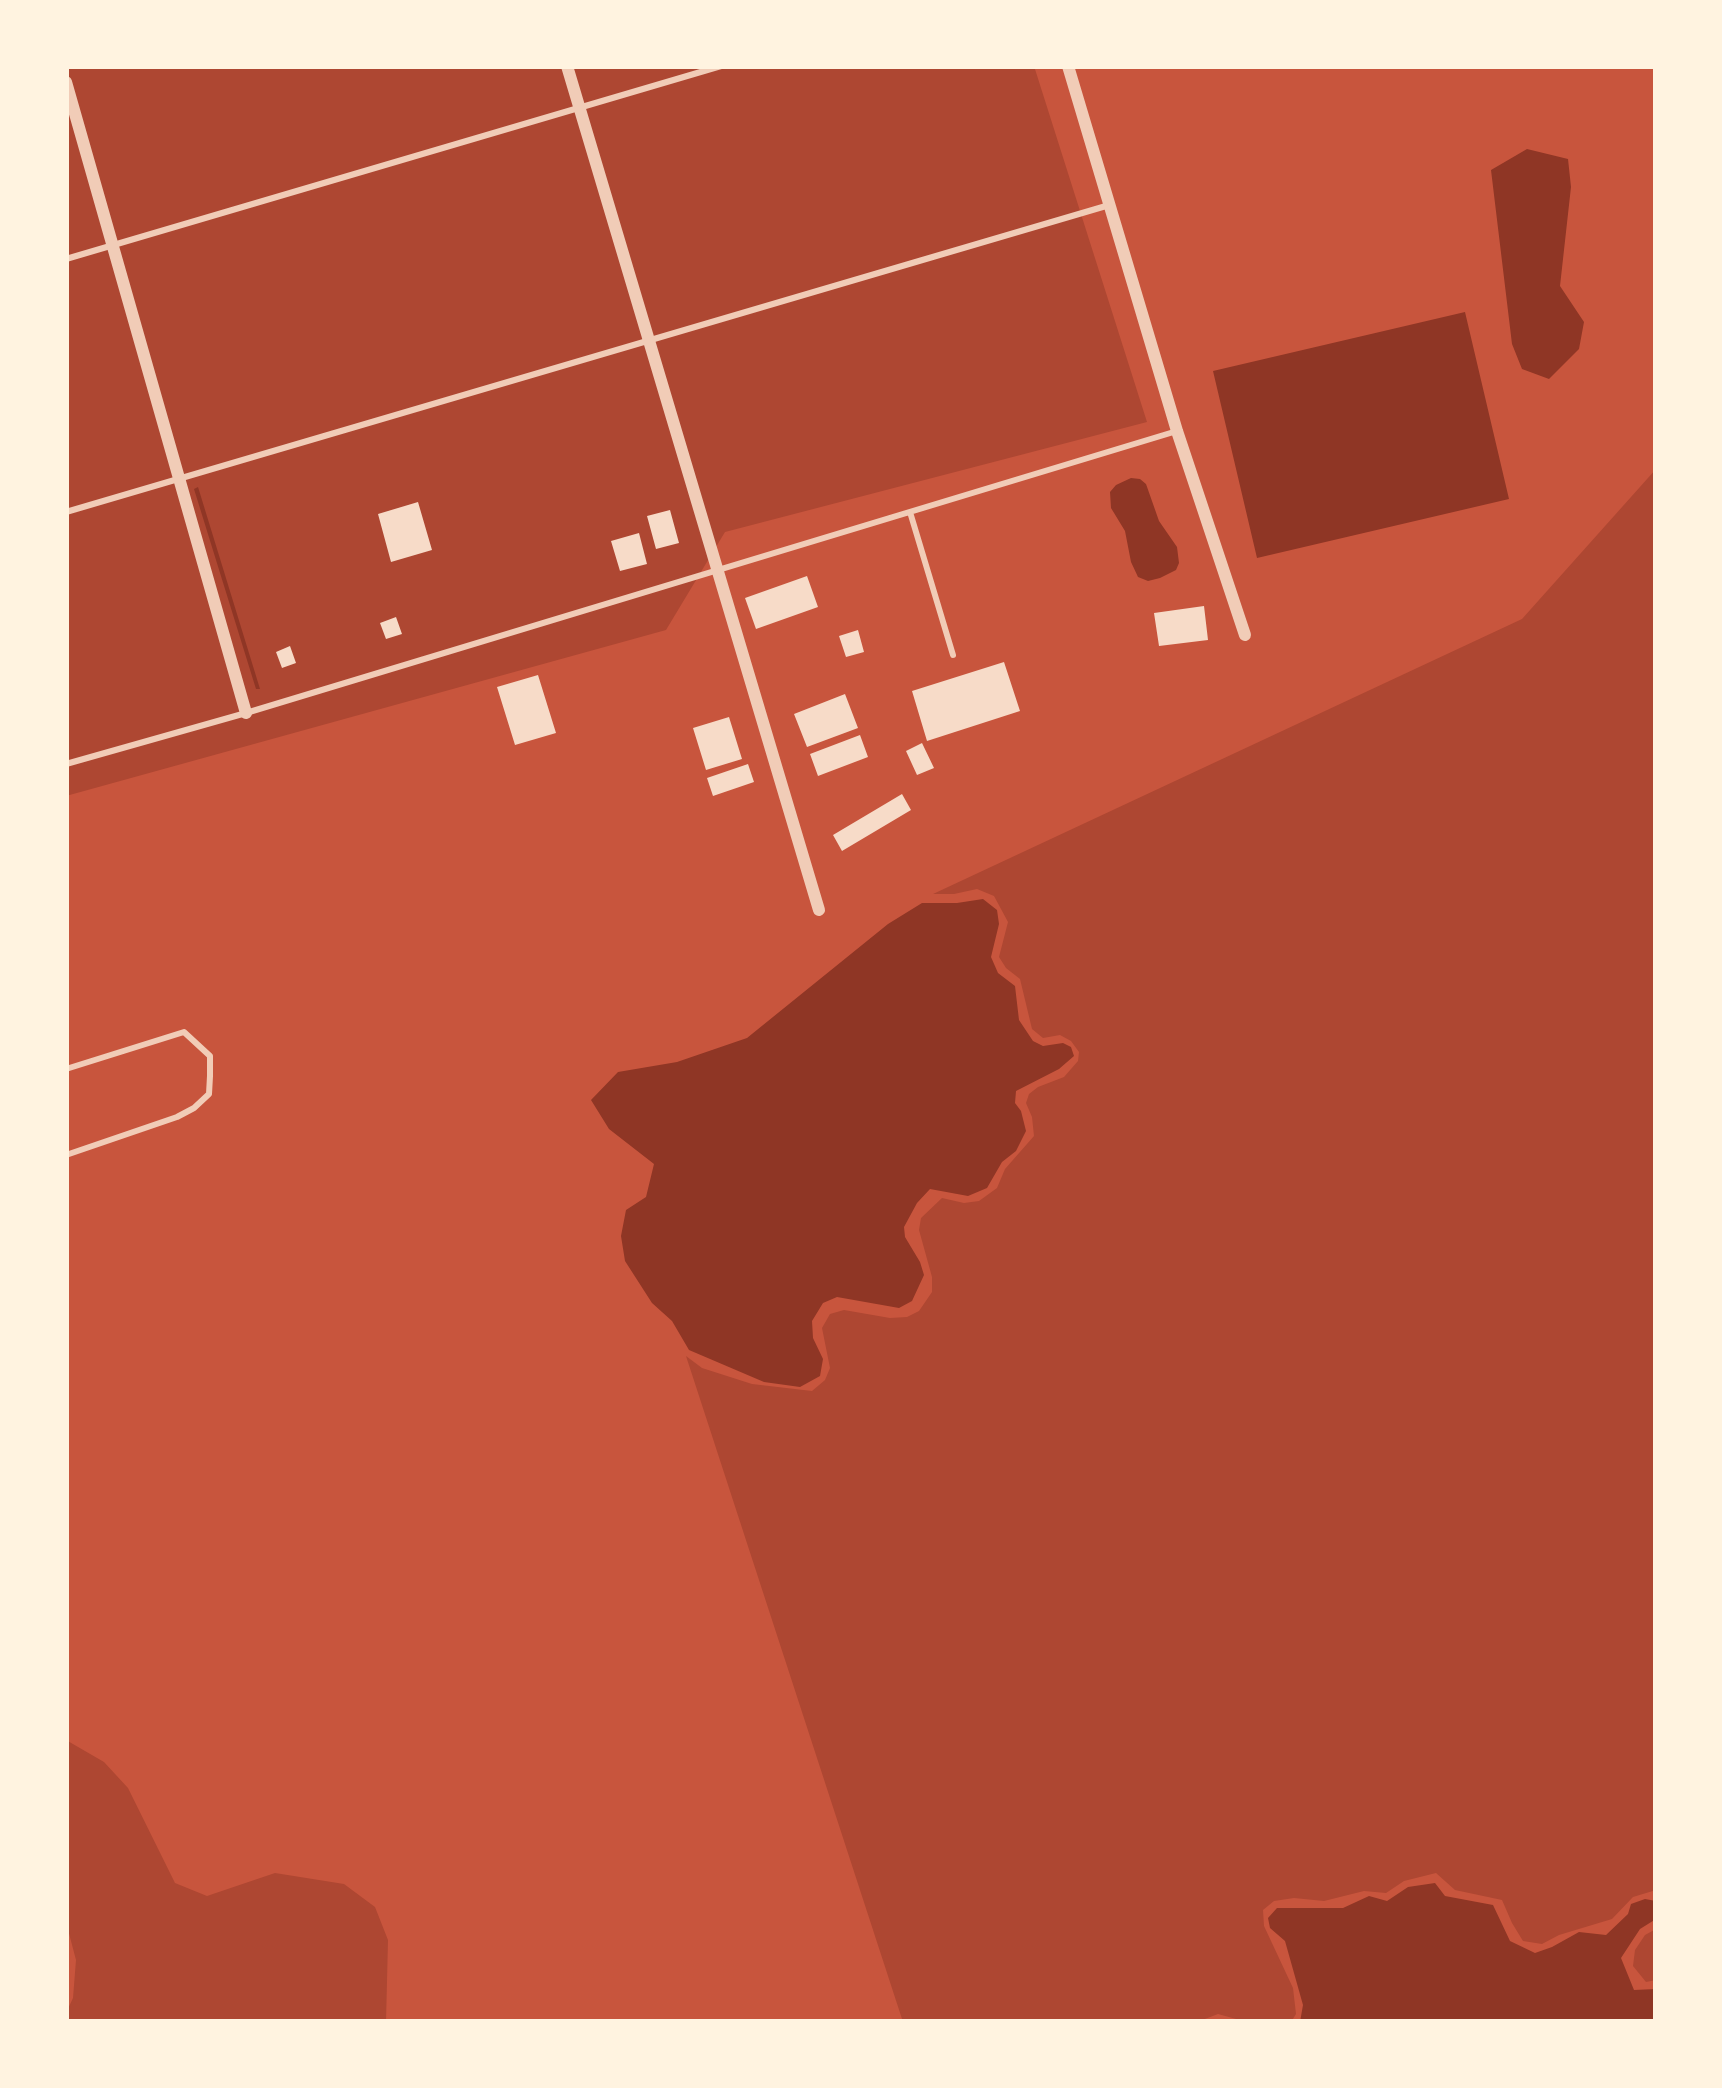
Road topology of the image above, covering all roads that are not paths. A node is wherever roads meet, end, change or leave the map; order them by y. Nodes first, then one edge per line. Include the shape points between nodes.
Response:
1 (567, 66) edge
2 (721, 66) edge
3 (1068, 66) edge
4 (66, 82) edge
5 (580, 108) junction
6 (1110, 205) junction
7 (113, 246) junction
8 (66, 259) edge
9 (649, 340) junction
10 (1177, 431) junction
11 (179, 479) junction
12 (66, 512) edge
13 (910, 512) junction
14 (718, 570) junction
15 (1245, 635) dead end
16 (953, 655) dead end
17 (246, 713) junction
18 (66, 764) edge
19 (819, 910) dead end
20 (66, 1069) edge
21 (66, 1155) edge

1 - 5 street
2 - 5 lane
3 - 6 street
4 - 7 street
5 - 7 lane
5 - 9 street
6 - 9 lane
6 - 10 street
7 - 8 lane
7 - 11 street
9 - 11 lane
9 - 14 street
10 - 13 lane
10 - 15 street
11 - 12 lane
11 - 17 street
13 - 14 lane
13 - 16 lane
14 - 17 lane
14 - 19 street
17 - 18 lane
20 - 21 lane via 184,1032 210,1055 211,1076 209,1094 194,1108

